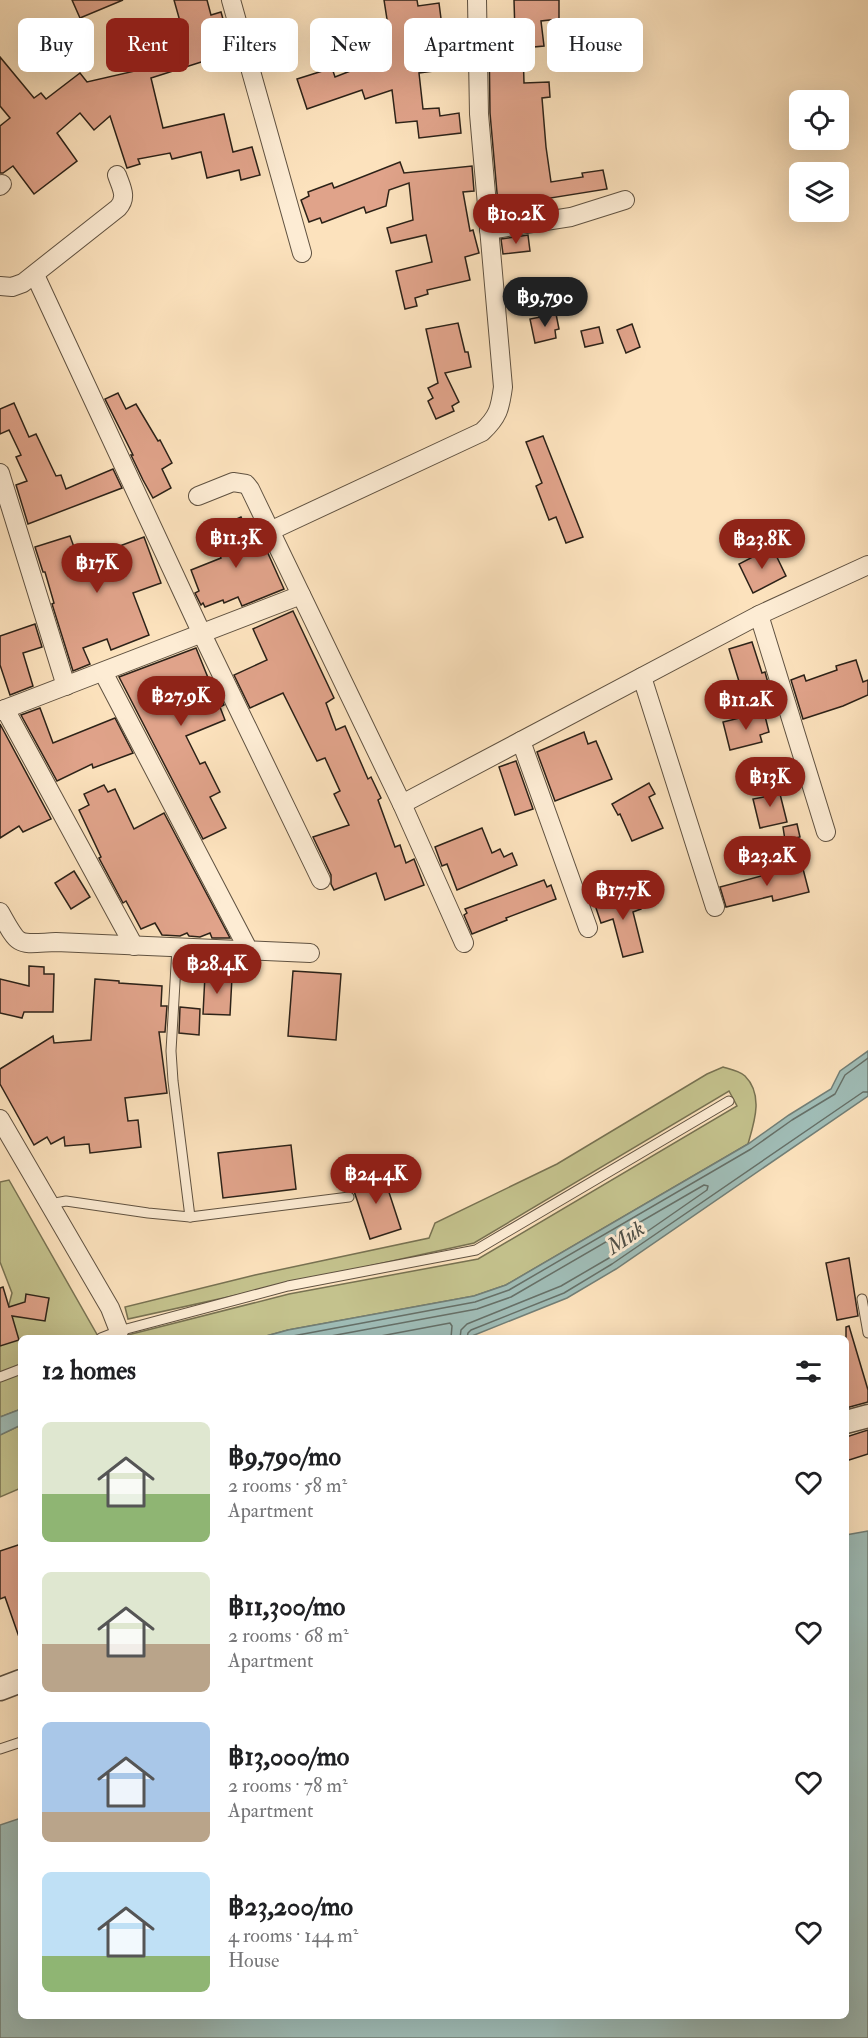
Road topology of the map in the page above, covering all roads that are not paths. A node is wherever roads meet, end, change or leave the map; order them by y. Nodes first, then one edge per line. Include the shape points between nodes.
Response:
1 (231, 0) edge
2 (477, 0) edge
3 (117, 175) dead end
4 (625, 200) dead end
5 (489, 230) junction
6 (302, 253) dead end
7 (35, 275) junction
8 (0, 286) edge
9 (0, 473) edge
10 (198, 496) dead end
11 (270, 531) junction
12 (868, 566) edge
13 (301, 595) junction
14 (759, 615) junction
15 (202, 634) junction
16 (103, 672) junction
17 (642, 677) junction
18 (66, 686) junction
19 (2, 710) edge
20 (521, 741) junction
21 (402, 804) junction
22 (826, 832) dead end
23 (321, 880) dead end
24 (716, 907) dead end
25 (0, 912) edge
26 (588, 928) dead end
27 (464, 943) dead end
28 (134, 946) junction
29 (177, 948) junction
30 (249, 951) junction
31 (310, 953) dead end
32 (729, 1101) dead end
33 (0, 1119) edge
34 (349, 1197) dead end
35 (50, 1204) junction
36 (190, 1216) junction
37 (862, 1299) dead end
38 (119, 1331) junction
39 (868, 1333) edge
40 (109, 1335) edge
41 (18, 1370) edge
42 (0, 1377) edge
43 (868, 1416) edge
44 (849, 1421) edge
45 (18, 1682) edge
46 (0, 1689) edge
47 (18, 1743) edge
48 (0, 1749) edge

1 - 6 street
2 - 5 street via 479,114
3 - 7 street via 123,202
4 - 5 street via 571,217
5 - 11 street via 503,387 494,421 482,432
7 - 8 street via 12,287
7 - 15 street
9 - 18 street
10 - 11 street via 233,482 246,484
11 - 13 street
12 - 14 street
13 - 15 street
13 - 21 street
14 - 17 street
14 - 22 street
15 - 16 street
15 - 23 street
16 - 18 street
16 - 30 street
17 - 20 street
17 - 24 street
18 - 19 street
19 - 28 street
20 - 21 street
20 - 26 street
21 - 27 street
25 - 28 street via 21,943
28 - 29 street
29 - 30 street
29 - 36 lane via 172,1081
30 - 31 street
32 - 38 lane via 476,1250 288,1286
33 - 35 street
34 - 36 lane
35 - 36 lane via 66,1201
35 - 38 street via 110,1308
37 - 39 lane
38 - 40 lane
41 - 42 lane
43 - 44 street
45 - 46 street
47 - 48 lane

